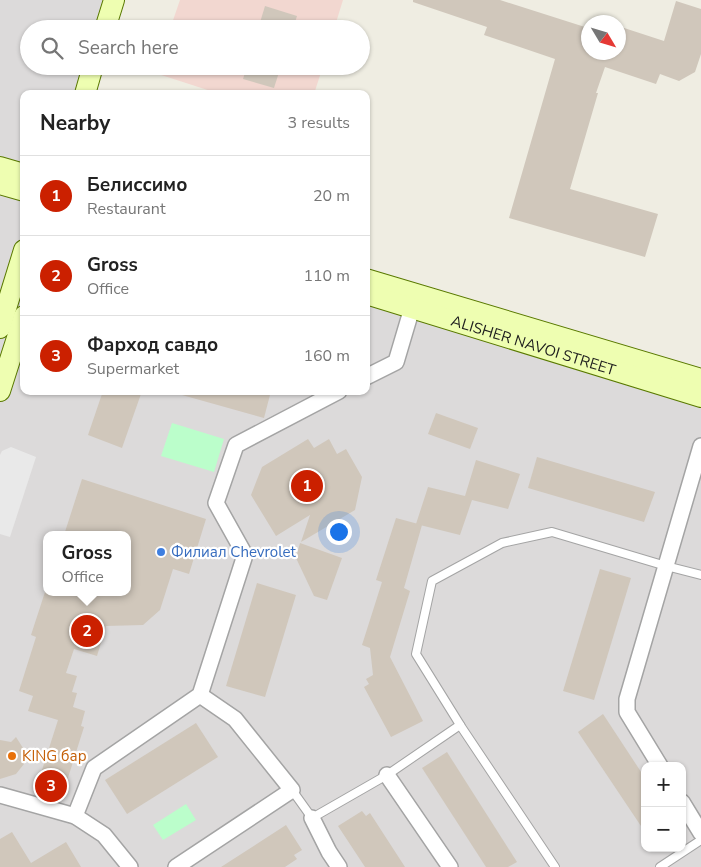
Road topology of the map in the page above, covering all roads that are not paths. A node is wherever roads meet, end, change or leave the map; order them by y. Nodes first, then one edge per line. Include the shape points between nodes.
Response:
1 (114, 0) edge
2 (108, 20) edge
3 (90, 75) edge
4 (86, 90) edge
5 (0, 167) edge
6 (20, 173) edge
7 (0, 184) edge
8 (20, 190) edge
9 (20, 263) edge
10 (370, 280) edge
11 (370, 295) edge
12 (412, 308) junction
13 (0, 328) edge
14 (20, 329) edge
15 (370, 375) edge
16 (701, 379) edge
17 (0, 392) edge
18 (331, 395) edge
19 (701, 397) edge
20 (701, 446) edge
21 (666, 566) junction
22 (701, 575) edge
23 (200, 695) junction
24 (460, 725) junction
25 (658, 762) edge
26 (387, 775) junction
27 (292, 790) junction
28 (0, 795) edge
29 (685, 807) edge
30 (76, 816) junction
31 (312, 818) junction
32 (701, 833) edge
33 (701, 840) edge
34 (130, 867) edge
35 (176, 867) edge
36 (339, 867) edge
37 (450, 867) edge
38 (555, 867) edge
39 (660, 867) edge

1 - 2 main road
3 - 4 main road
5 - 6 main road
7 - 8 main road
9 - 13 main road
10 - 16 main road, ALISHER NAVOI STREET
11 - 12 main road, ALISHER NAVOI STREET
12 - 15 street via 396,362
12 - 19 main road, ALISHER NAVOI STREET
14 - 17 main road
18 - 23 street via 236,445 216,503 246,555
20 - 21 street
21 - 22 lane
21 - 24 lane via 552,532 502,542 432,581 416,654
21 - 25 street via 627,699 627,712
23 - 27 street via 235,719
23 - 30 street via 94,768
24 - 26 lane
24 - 38 lane
26 - 31 lane
26 - 37 street
27 - 31 lane
27 - 35 street
28 - 30 street
29 - 32 street
30 - 34 street via 104,835
31 - 36 street
33 - 39 lane

